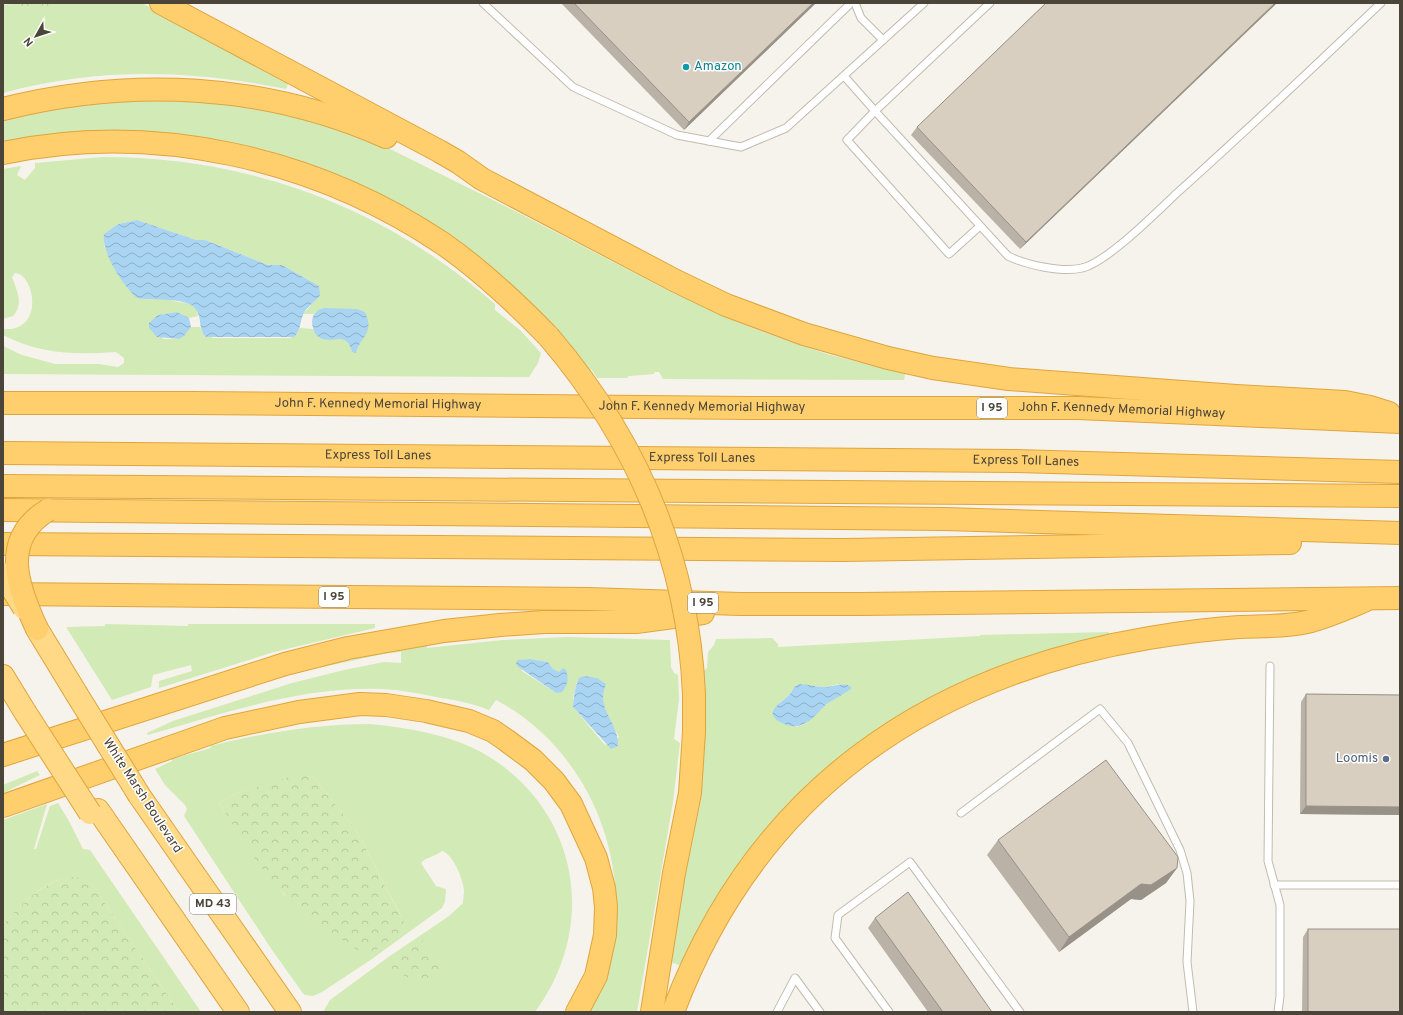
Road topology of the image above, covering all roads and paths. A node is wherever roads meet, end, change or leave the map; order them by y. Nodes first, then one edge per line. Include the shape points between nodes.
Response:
1 (161, 3) edge
2 (483, 3) edge
3 (851, 3) edge
4 (855, 3) edge
5 (924, 3) edge
6 (990, 3) edge
7 (1381, 3) edge
8 (883, 40) junction
9 (844, 76) junction
10 (3, 109) edge
11 (875, 110) junction
12 (708, 141) junction
13 (3, 153) edge
14 (482, 179) junction
15 (980, 226) junction
16 (3, 403) edge
17 (1400, 418) edge
18 (1400, 422) edge
19 (3, 453) edge
20 (1400, 472) edge
21 (3, 486) edge
22 (1400, 496) edge
23 (3, 510) edge
24 (48, 510) junction
25 (1400, 533) edge
26 (1400, 543) edge
27 (3, 544) edge
28 (3, 574) edge
29 (3, 594) edge
30 (1370, 598) junction
31 (1400, 598) edge
32 (740, 604) junction
33 (42, 637) junction
34 (1270, 666) dead end
35 (3, 676) edge
36 (3, 755) edge
37 (3, 806) edge
38 (94, 812) junction
39 (961, 813) dead end
40 (583, 829) junction
41 (1274, 885) junction
42 (1400, 885) edge
43 (221, 1012) edge
44 (238, 1012) edge
45 (290, 1012) edge
46 (561, 1012) edge
47 (577, 1012) edge
48 (652, 1012) edge
49 (673, 1012) edge
50 (777, 1012) edge
51 (820, 1012) edge
52 (889, 1012) edge
53 (1020, 1012) edge
54 (1193, 1012) edge
55 (1278, 1012) edge

1 - 14 highway via 445,155
2 - 12 lane via 574,87 677,135
3 - 12 lane
4 - 8 lane via 860,18
5 - 8 lane
6 - 11 lane
7 - 15 lane via 1154,214 1104,257 1082,268 1061,269 1021,262 1008,256
8 - 9 lane
9 - 11 lane
9 - 12 lane via 786,128 741,147
10 - 14 highway via 63,96 122,89 180,89 239,95 299,107 346,121
11 - 15 lane
11 - 15 lane via 847,140 949,254
13 - 48 highway, bridge via 87,143 154,144 217,151 291,170 363,198 443,244 499,288 549,337 585,381 629,453 648,492 665,537 682,598 691,645 694,732 690,793 674,873
14 - 17 highway via 701,293 778,325 868,353 933,368 1009,379 1345,402 1370,407
16 - 18 highway, John F. Kennedy Memorial Highway / I 95 via 1078,408
19 - 20 highway, Express Toll Lanes via 1016,461
21 - 22 highway
23 - 24 highway
24 - 25 highway via 937,518
24 - 33 highway, bridge via 25,527 18,537 15,555 18,588
26 - 27 highway via 843,550
28 - 33 highway, White Marsh Boulevard / MD 43, bridge
29 - 32 highway, I 95 via 588,599
30 - 31 highway, I 95
30 - 32 highway, I 95 via 972,604
30 - 49 highway via 1338,612 1291,625 1213,629 1149,638 1036,664 962,693 909,722 827,782 765,848 743,876 715,920 690,968
32 - 36 highway via 659,620 544,622 459,629 348,648 286,664
33 - 45 highway, White Marsh Boulevard / MD 43, bridge via 139,795
34 - 41 lane via 1268,861
35 - 38 highway, bridge
37 - 40 highway via 250,721 360,704 386,705 454,717 493,731 533,760 554,781 571,804
38 - 43 highway
38 - 44 highway
39 - 54 lane via 1100,709 1128,743 1180,850 1187,873 1190,901 1187,962
40 - 46 highway via 592,858 592,933 580,980
40 - 47 highway via 601,874 606,920 596,976
41 - 42 lane
41 - 55 lane via 1280,905
50 - 51 lane via 796,978
52 - 53 lane via 835,938 838,915 910,862

